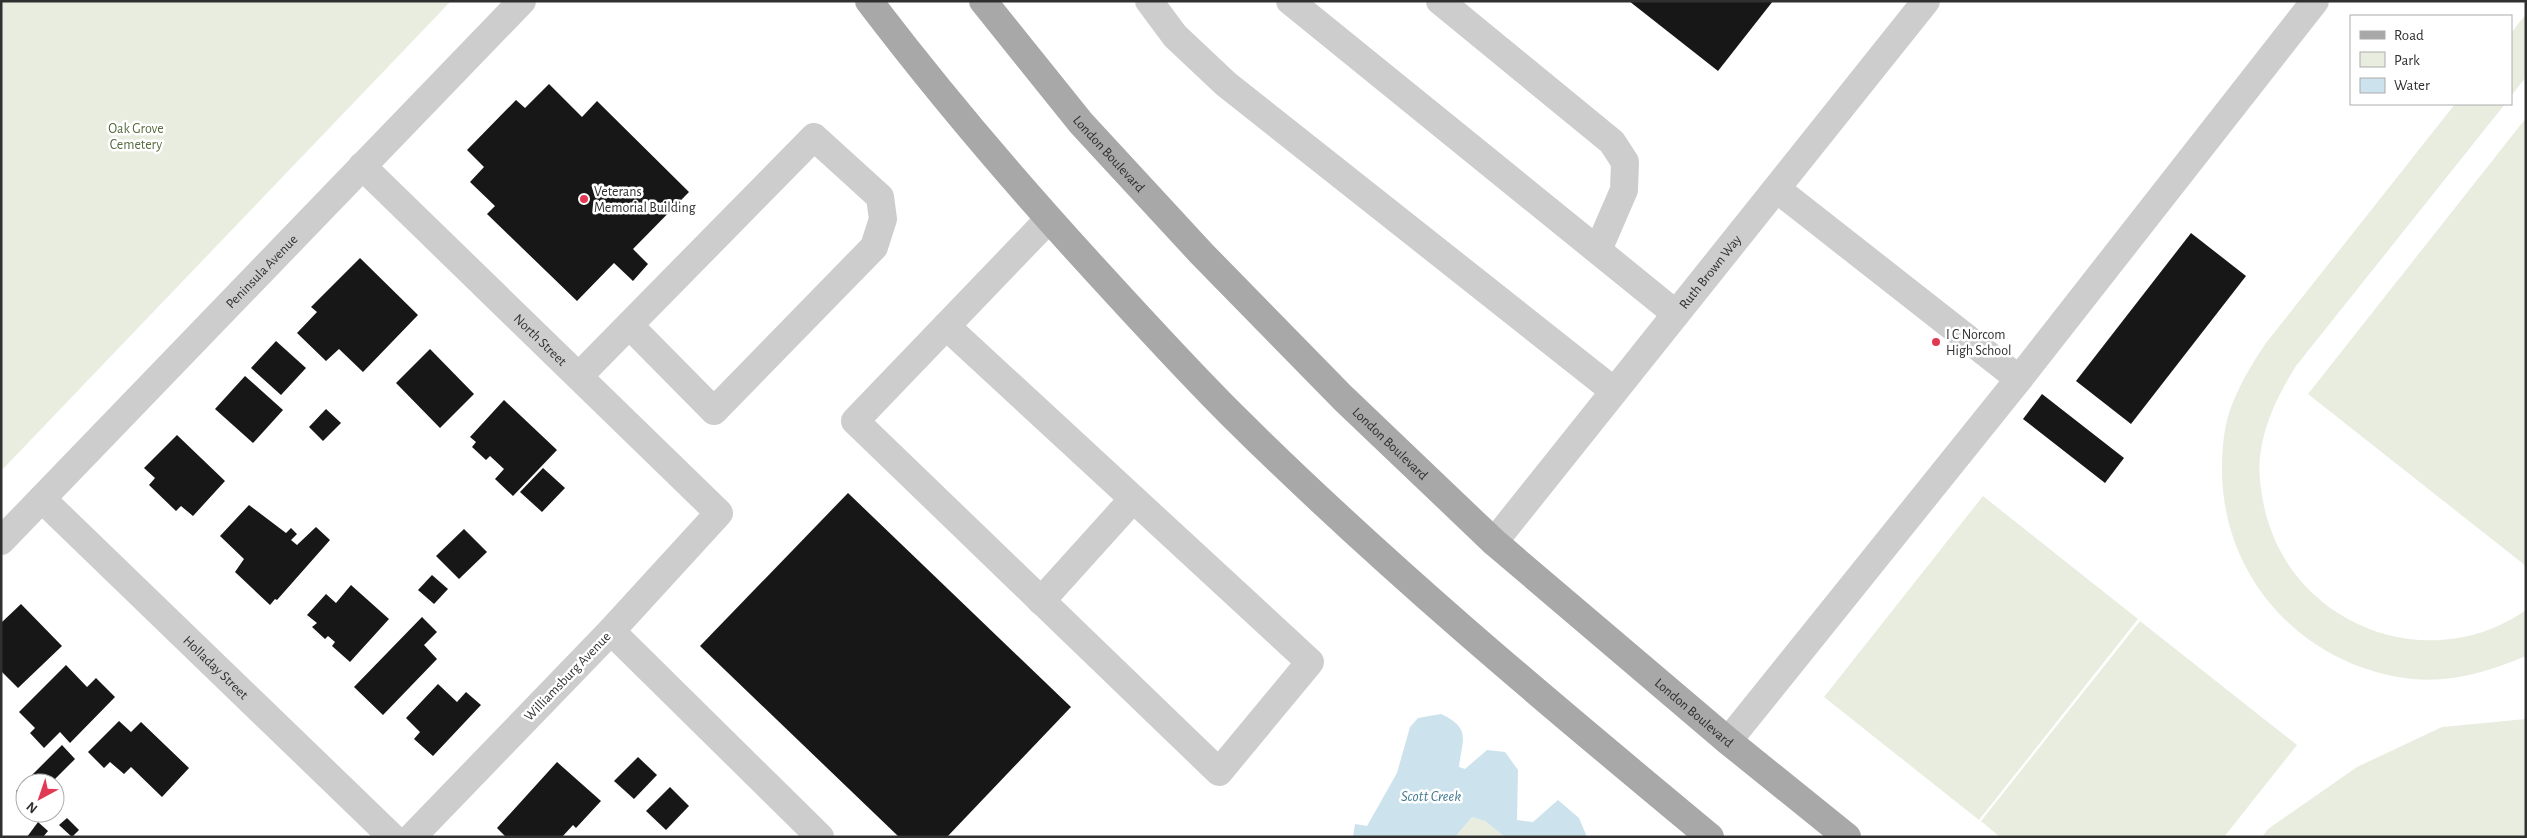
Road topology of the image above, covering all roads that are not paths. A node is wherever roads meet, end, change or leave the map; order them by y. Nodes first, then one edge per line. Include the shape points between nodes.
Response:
1 (522, 1) edge
2 (869, 1) edge
3 (983, 1) edge
4 (1150, 1) edge
5 (1290, 1) edge
6 (1440, 1) edge
7 (1926, 1) edge
8 (2314, 1) edge
9 (1318, 10) edge
10 (362, 166) junction
11 (1778, 190) junction
12 (1049, 219) junction
13 (1598, 250) junction
14 (1676, 314) junction
15 (630, 326) junction
16 (946, 326) junction
17 (579, 376) junction
18 (2019, 379) junction
19 (1614, 391) junction
20 (42, 499) junction
21 (1133, 499) junction
22 (719, 513) joint
23 (1, 540) edge
24 (1494, 542) junction
25 (1041, 601) junction
26 (612, 631) junction
27 (1728, 741) junction
28 (392, 837) edge
29 (412, 837) edge
30 (820, 837) edge
31 (1710, 837) edge
32 (1847, 837) edge

1 - 10 street, Peninsula Avenue
2 - 12 main road via 1008,175
3 - 24 main road, London Boulevard via 1081,123 1202,254 1343,398
4 - 19 street via 1175,36 1226,84
5 - 9 street
6 - 13 street via 1617,149 1625,162 1624,190
7 - 11 street, Ruth Brown Way
8 - 18 street
9 - 13 street
10 - 17 street, North Street
10 - 20 street, Peninsula Avenue
11 - 14 street, Ruth Brown Way
11 - 18 street
12 - 16 street
12 - 31 main road via 1230,414 1360,537 1504,666
13 - 14 street
14 - 19 street, Ruth Brown Way
15 - 15 street via 814,137 880,197 884,219 874,247 714,411
15 - 17 street
16 - 21 street
16 - 25 street via 855,421
17 - 22 street, North Street
18 - 27 street
19 - 24 street, Ruth Brown Way
20 - 23 street, Peninsula Avenue
20 - 28 street, Holladay Street
21 - 25 street
21 - 25 street via 1310,662 1219,772
22 - 26 street, Williamsburg Avenue
24 - 27 main road, London Boulevard
26 - 29 street, Williamsburg Avenue
26 - 30 street
27 - 32 main road, London Boulevard

